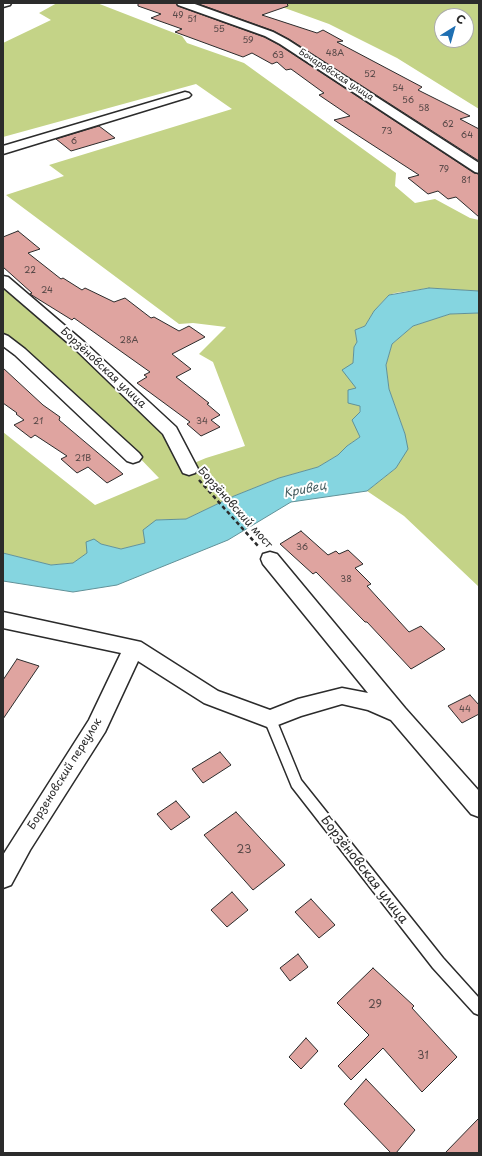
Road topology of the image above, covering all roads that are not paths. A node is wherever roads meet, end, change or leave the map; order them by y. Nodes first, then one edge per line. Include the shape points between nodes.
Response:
1 (182, 3) edge
2 (185, 95) dead end
3 (3, 150) edge
4 (479, 169) edge
5 (3, 280) edge
6 (3, 339) edge
7 (133, 457) dead end
8 (189, 469) road end
9 (270, 559) road end
10 (3, 620) edge
11 (134, 648) junction
12 (398, 714) junction
13 (270, 718) junction
14 (479, 807) edge
15 (3, 877) edge
16 (479, 1008) edge

1 - 4 street, Бочаровская улица via 269,34 284,42
2 - 3 street
5 - 8 street, Борзёновская улица via 79,344 170,430
6 - 7 street
9 - 12 street
10 - 11 street
11 - 13 street via 211,697
11 - 15 street, Борзеновский переулок via 97,726
12 - 13 street via 372,702 342,696
12 - 14 street
13 - 16 lane, Борзёновская улица via 296,783 438,964

